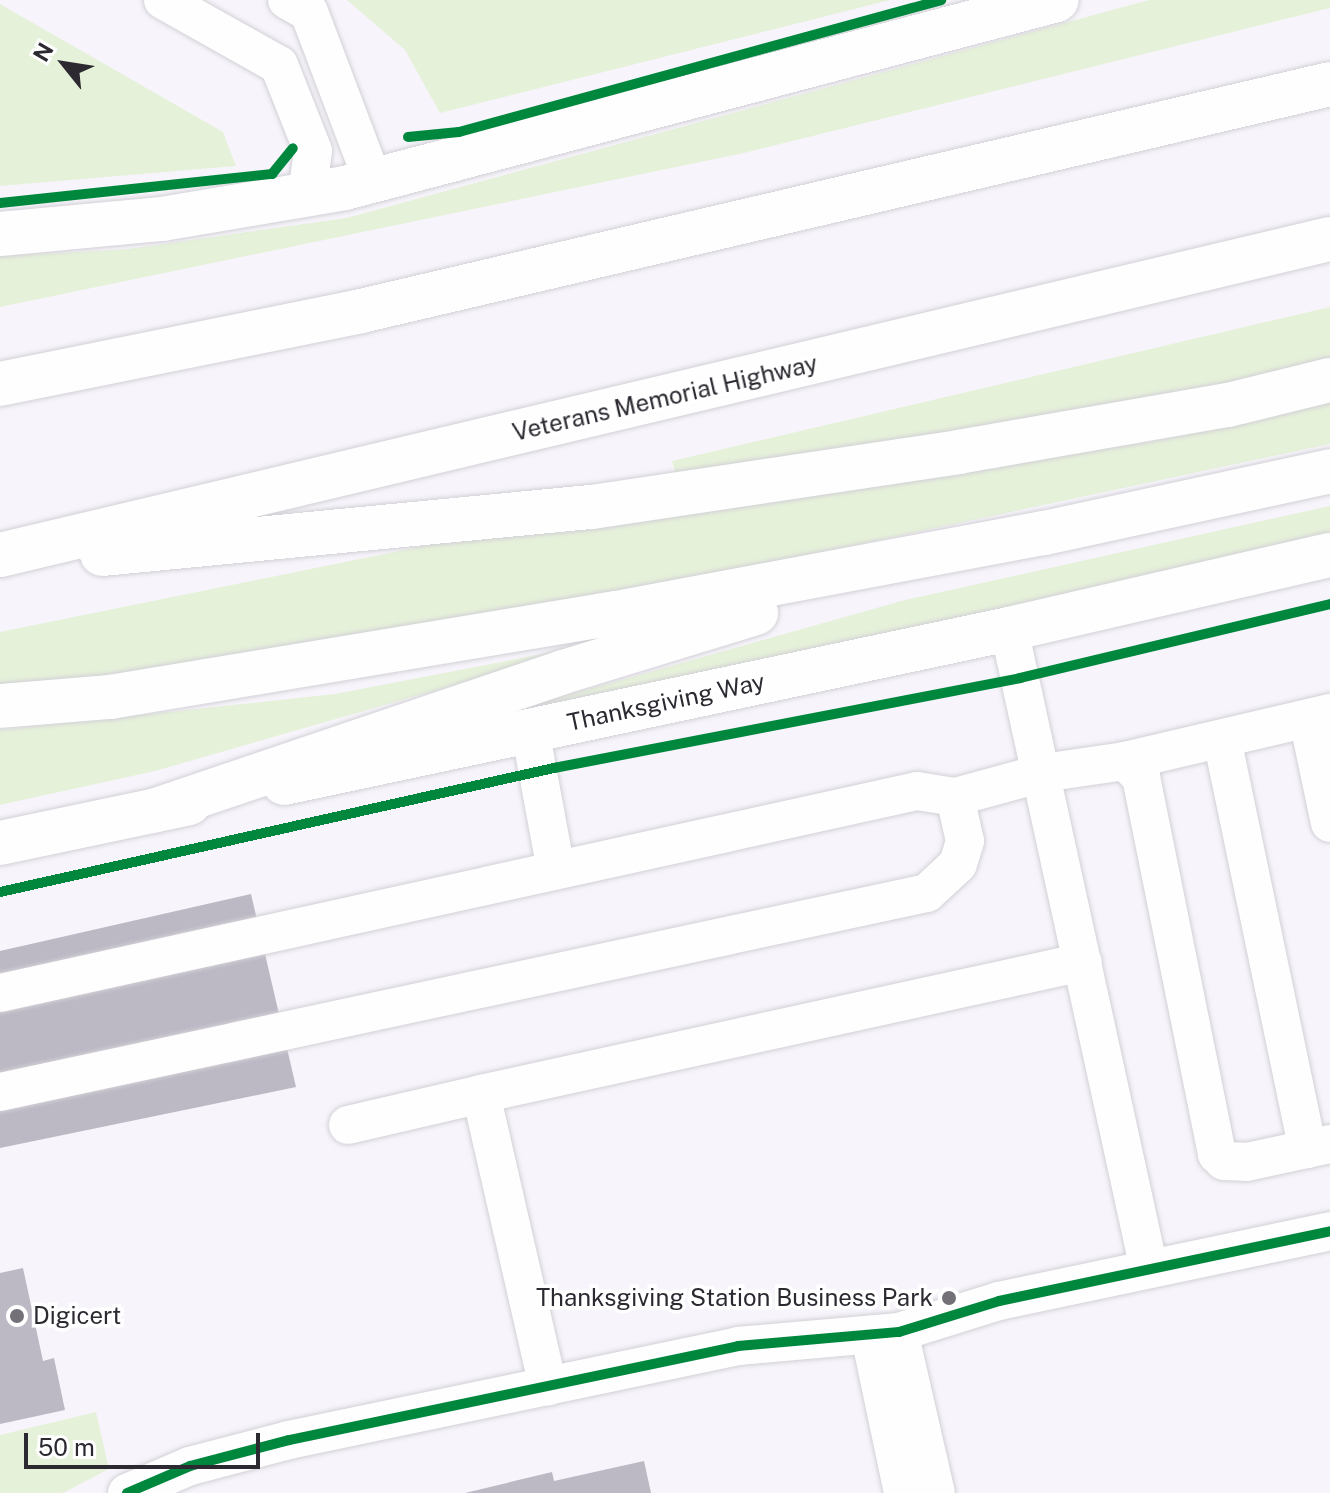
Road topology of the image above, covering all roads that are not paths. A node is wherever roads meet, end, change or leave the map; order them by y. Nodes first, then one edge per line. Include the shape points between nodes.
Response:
1 (163, 0) edge
2 (287, 0) edge
3 (1057, 0) edge
4 (1330, 84) edge
5 (373, 181) junction
6 (307, 195) junction
7 (0, 234) edge
8 (1330, 239) edge
9 (1330, 380) edge
10 (0, 384) edge
11 (1330, 471) edge
12 (1044, 533) junction
13 (0, 555) edge
14 (1330, 555) edge
15 (0, 564) edge
16 (1009, 629) junction
17 (0, 706) edge
18 (1319, 716) edge
19 (530, 730) junction
20 (1222, 739) junction
21 (1125, 761) junction
22 (1043, 773) junction
23 (955, 797) junction
24 (153, 811) junction
25 (1330, 823) edge
26 (0, 843) edge
27 (556, 870) junction
28 (1083, 962) junction
29 (0, 993) edge
30 (0, 1092) edge
31 (481, 1094) junction
32 (348, 1125) dead end
33 (1319, 1146) edge
34 (1330, 1231) edge
35 (1149, 1269) junction
36 (885, 1334) junction
37 (548, 1386) junction
38 (127, 1493) edge
39 (903, 1493) edge
40 (936, 1493) edge

1 - 6 street via 279,65 313,151
2 - 5 street via 309,12
3 - 5 main road
4 - 10 main road via 361,311
5 - 6 main road
6 - 7 main road via 111,226
8 - 13 main road, Veterans Memorial Highway
9 - 15 main road via 1228,405 958,452 592,507
11 - 12 main road
12 - 17 main road via 391,651 110,697
12 - 24 main road via 635,649
14 - 16 main road, Thanksgiving Way
16 - 19 main road, Thanksgiving Way
16 - 22 street
18 - 20 street
18 - 25 street
19 - 24 main road, Thanksgiving Way
19 - 27 street
20 - 21 street
20 - 33 street
21 - 22 street
21 - 33 street via 1141,777 1217,1154 1224,1161 1247,1162
22 - 23 street
22 - 28 street
23 - 27 street via 917,791
23 - 30 street via 965,841 958,864 927,893
24 - 26 main road, Thanksgiving Way
27 - 29 street
28 - 31 street
28 - 35 street
31 - 32 street
31 - 37 street
34 - 35 street
35 - 36 street via 999,1301
36 - 37 street via 738,1346
36 - 39 street
36 - 40 street
37 - 38 street via 239,1452

